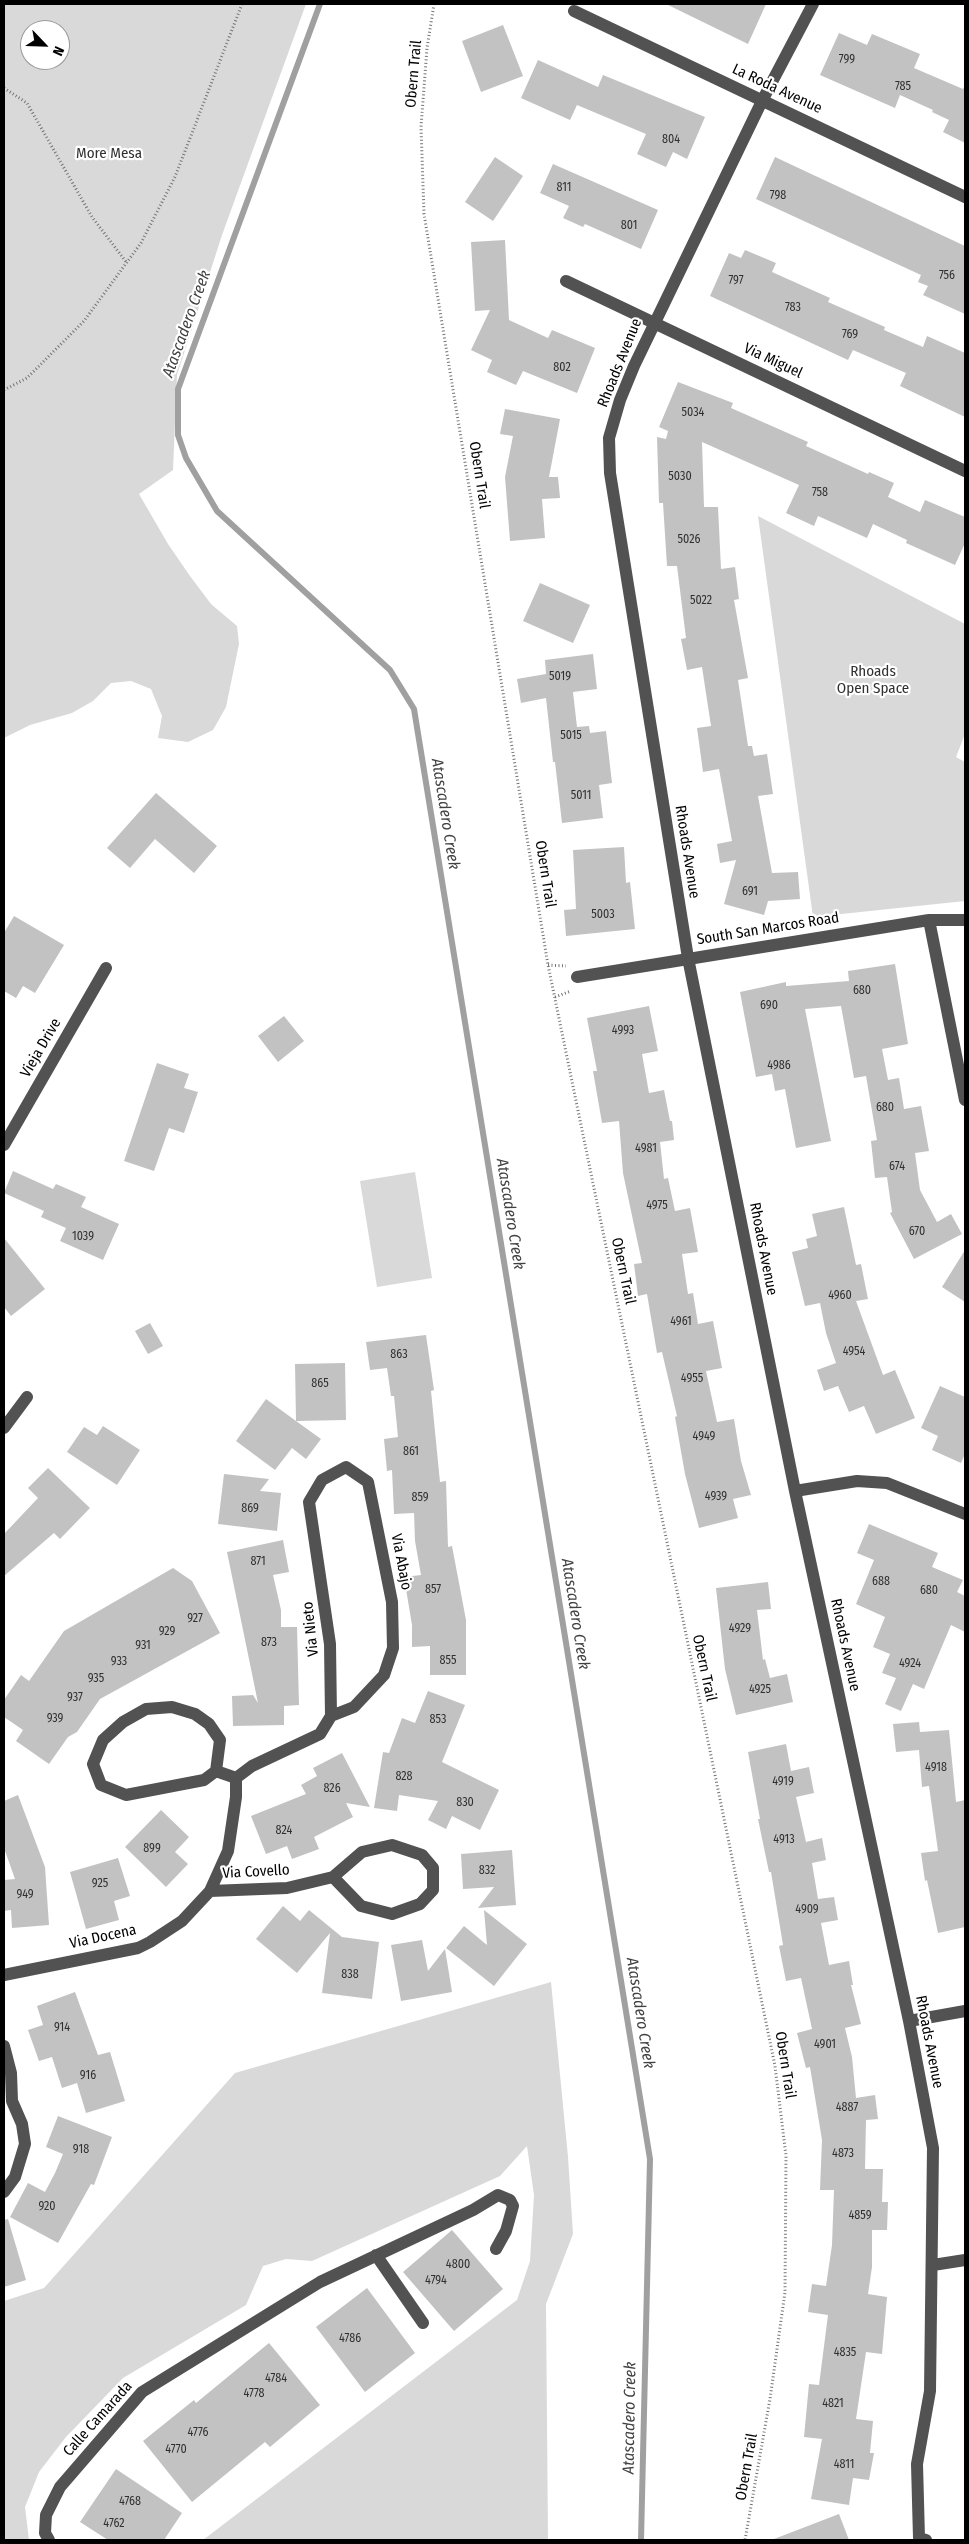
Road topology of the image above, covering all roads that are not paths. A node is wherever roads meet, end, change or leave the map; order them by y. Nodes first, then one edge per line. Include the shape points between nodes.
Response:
1 (813, 4) edge
2 (574, 11) dead end
3 (762, 101) junction
4 (965, 197) edge
5 (566, 281) dead end
6 (654, 323) junction
7 (965, 470) edge
8 (929, 920) junction
9 (965, 920) edge
10 (688, 958) junction
11 (106, 968) dead end
12 (577, 977) dead end
13 (965, 1100) edge
14 (4, 1145) edge
15 (27, 1397) dead end
16 (4, 1428) edge
17 (368, 1482) joint
18 (795, 1491) junction
19 (965, 1514) edge
20 (331, 1716) junction
21 (216, 1771) junction
22 (236, 1778) junction
23 (333, 1877) junction
24 (210, 1891) junction
25 (4, 1975) edge
26 (965, 2011) edge
27 (909, 2021) junction
28 (4, 2046) edge
29 (8, 2104) edge
30 (4, 2192) edge
31 (496, 2249) dead end
32 (376, 2255) junction
33 (965, 2260) edge
34 (933, 2265) junction
35 (423, 2323) dead end
36 (923, 2539) edge
37 (49, 2540) edge

1 - 3 street, Rhoads Avenue
2 - 3 street, La Roda Avenue
3 - 4 street, La Roda Avenue
3 - 6 street, Rhoads Avenue
5 - 6 street, Via Miguel
6 - 7 street, Via Miguel
6 - 10 street, Rhoads Avenue via 620,400 609,438 610,473
8 - 9 street, South San Marcos Road
8 - 10 street, South San Marcos Road
8 - 13 street
10 - 12 street, South San Marcos Road
10 - 18 street, Rhoads Avenue
11 - 14 street, Vieja Drive
15 - 16 street
17 - 20 street, Via Abajo via 392,1602 393,1648 384,1675 354,1707
17 - 20 street, Via Nieto via 346,1468 322,1480 309,1502 330,1644
18 - 19 street via 857,1481 887,1483
18 - 27 street, Rhoads Avenue
20 - 22 street via 320,1734 252,1766
21 - 21 street via 220,1740 209,1724 195,1714 172,1707 146,1709 123,1722 103,1740 93,1764 100,1785 126,1795 204,1780
21 - 22 street
22 - 24 street, Via Docena via 228,1851
23 - 23 street, Via Covello via 361,1906 392,1914 420,1904 433,1890 433,1868 422,1855 392,1845 362,1852
23 - 24 street, Via Covello via 287,1888
24 - 25 street, Via Docena via 182,1921 138,1948
26 - 27 street
27 - 34 street, Rhoads Avenue via 933,2148
28 - 29 street via 11,2072
29 - 30 street via 22,2124 25,2144 15,2177
31 - 32 street, Calle Camarada via 506,2231 512,2206 510,2200 498,2195
32 - 35 street
32 - 37 street, Calle Camarada via 320,2282 142,2392 60,2487 46,2515 45,2533
33 - 34 street
34 - 36 street, Rhoads Avenue via 930,2391 917,2464

